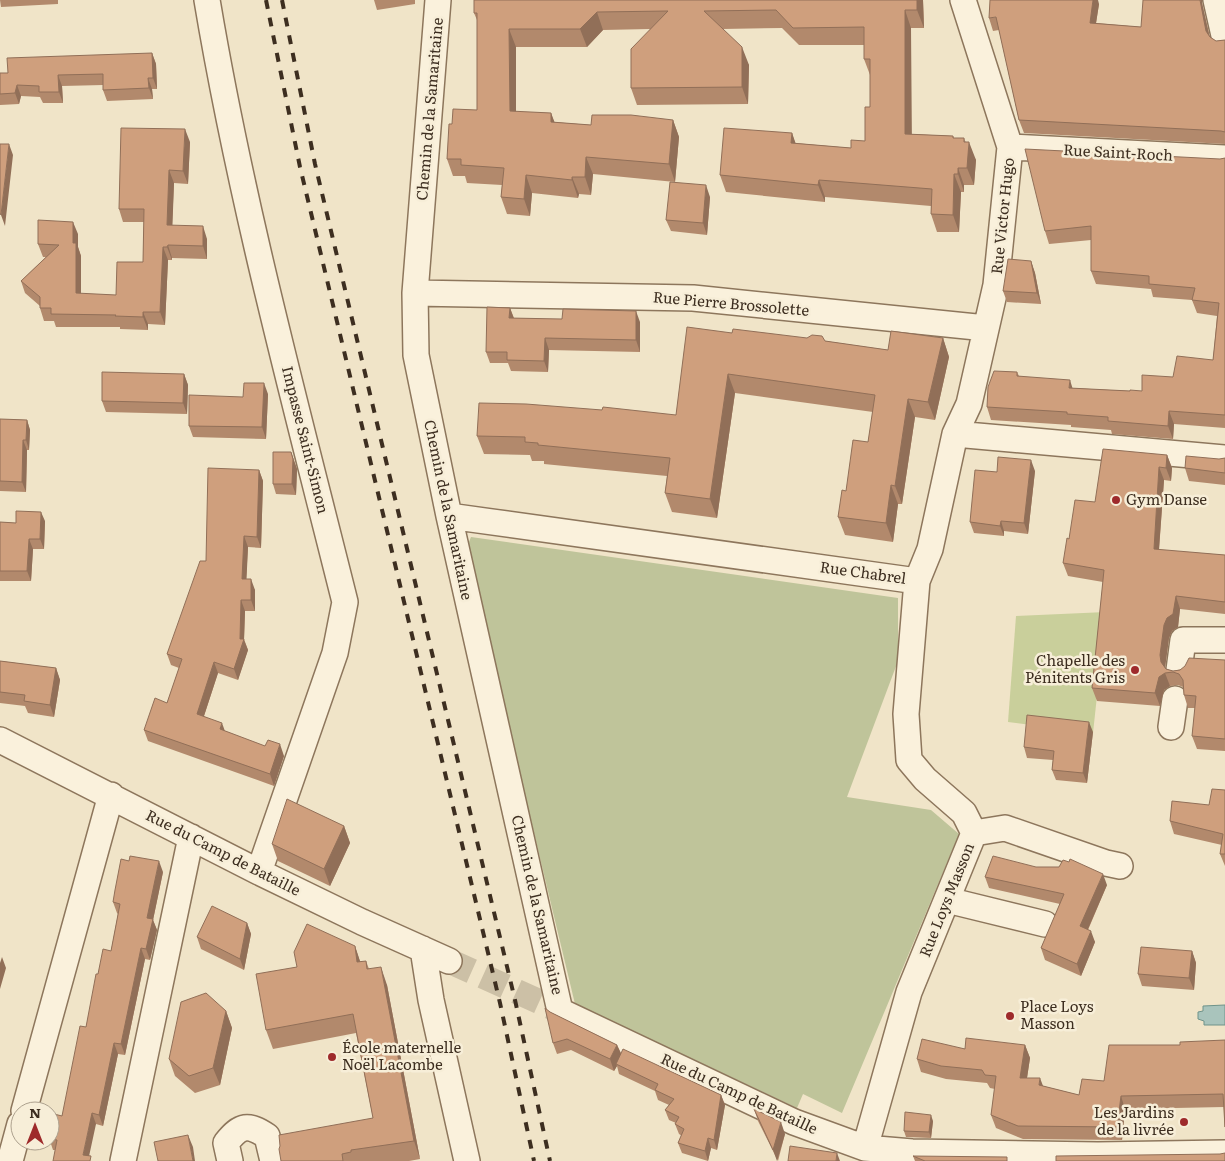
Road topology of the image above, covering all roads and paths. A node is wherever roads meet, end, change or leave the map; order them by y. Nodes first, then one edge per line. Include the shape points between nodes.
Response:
1 (207, 0) edge
2 (438, 0) edge
3 (963, 0) edge
4 (1216, 0) edge
5 (1225, 40) edge
6 (1010, 147) junction
7 (1225, 158) edge
8 (415, 293) junction
9 (986, 328) junction
10 (955, 434) junction
11 (1225, 458) edge
12 (449, 516) junction
13 (917, 581) junction
14 (1225, 640) edge
15 (1179, 670) edge
16 (1175, 699) dead end
17 (1171, 727) dead end
18 (0, 740) edge
19 (111, 795) junction
20 (974, 833) junction
21 (191, 837) junction
22 (1120, 866) dead end
23 (259, 872) junction
24 (947, 900) junction
25 (1045, 924) dead end
26 (423, 949) junction
27 (449, 960) tunnel mouth
28 (560, 1011) joint
29 (27, 1101) edge
30 (865, 1148) junction
31 (1225, 1153) edge
32 (1162, 1158) edge
33 (123, 1161) edge
34 (230, 1161) edge
35 (273, 1161) edge
36 (467, 1161) edge

1 - 23 street, Impasse Saint-Simon via 267,289 345,602 335,653
2 - 8 street, Chemin de la Samaritaine
3 - 6 street, Rue Victor Hugo
4 - 5 street
6 - 7 street, Rue Saint-Roch
6 - 9 street, Rue Victor Hugo via 996,285
8 - 9 street, Rue Pierre Brossolette via 693,298
8 - 12 street, Chemin de la Samaritaine via 416,355
9 - 10 street, Rue Victor Hugo via 968,404
10 - 11 street
10 - 13 street, Rue Chabrel via 930,548
12 - 13 street, Rue Chabrel
12 - 28 street, Chemin de la Samaritaine
13 - 20 street, Rue Loys Masson via 906,714 909,760 924,779 964,813
14 - 15 street via 1183,640
16 - 17 street
18 - 19 street, Rue du Camp de Bataille
19 - 21 street, Rue du Camp de Bataille
19 - 29 street
20 - 22 street via 1005,828
20 - 24 street, Rue Loys Masson
21 - 23 street, Rue du Camp de Bataille
21 - 33 street
23 - 26 street, Rue du Camp de Bataille
24 - 25 street
24 - 30 street, Rue Loys Masson via 909,992
26 - 27 street, Rue du Camp de Bataille
26 - 36 street via 431,1000
28 - 30 street, Rue du Camp de Bataille via 794,1122
30 - 32 street, Rue du Camp de Bataille
31 - 32 street, Rue du Camp de Bataille
34 - 35 street via 226,1143 242,1128 254,1128 267,1136

